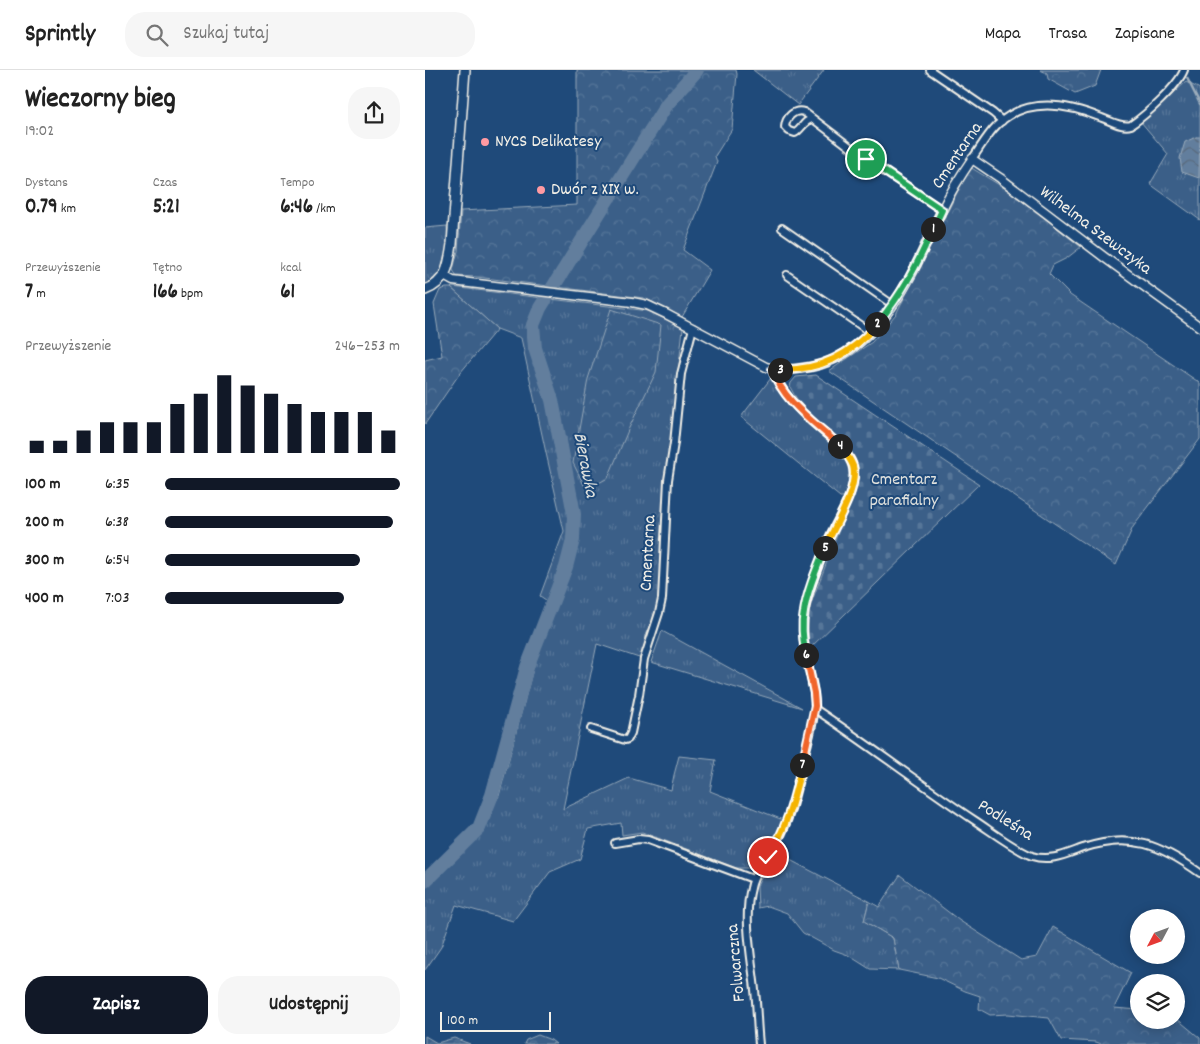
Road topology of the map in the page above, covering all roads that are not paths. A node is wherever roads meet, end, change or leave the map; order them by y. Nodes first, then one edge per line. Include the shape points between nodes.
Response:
1 (465, 70) edge
2 (929, 70) edge
3 (1184, 70) edge
4 (813, 119) dead end
5 (1002, 121) junction
6 (972, 159) junction
7 (942, 210) junction
8 (782, 228) dead end
9 (787, 275) dead end
10 (444, 276) junction
11 (425, 290) edge
12 (893, 305) junction
13 (1200, 327) edge
14 (693, 328) junction
15 (870, 332) junction
16 (772, 369) junction
17 (815, 709) junction
18 (591, 730) dead end
19 (615, 843) dead end
20 (1200, 873) edge
21 (753, 879) junction
22 (759, 1044) edge

1 - 10 main road via 452,244
2 - 5 street, Cmentarna
3 - 5 street, Cmentarna via 1170,91 1134,123 1126,126 1082,110 1051,105 1027,108
4 - 7 street, Cmentarna
5 - 6 street, Cmentarna
6 - 7 street, Cmentarna
6 - 13 street, Wilhelma Szewczyka
7 - 12 street, Cmentarna via 911,276
8 - 12 street
9 - 15 street
10 - 11 main road
10 - 14 street, Cmentarna via 456,282 647,305
12 - 15 street, Cmentarna
14 - 16 street, Cmentarna
14 - 18 street, Cmentarna via 679,391 668,488 662,599 644,659 631,733 625,740
15 - 16 street, Cmentarna via 846,352 823,364 798,369
16 - 17 street, Folwarczna via 792,402 841,448 854,471 851,490 813,578 803,614 804,647
17 - 20 street, Podleśna via 953,806 1030,855 1053,858 1101,843 1138,842 1166,851
17 - 21 street, Folwarczna via 788,816 778,841
19 - 21 street via 648,840
21 - 22 street, Folwarczna via 748,917

